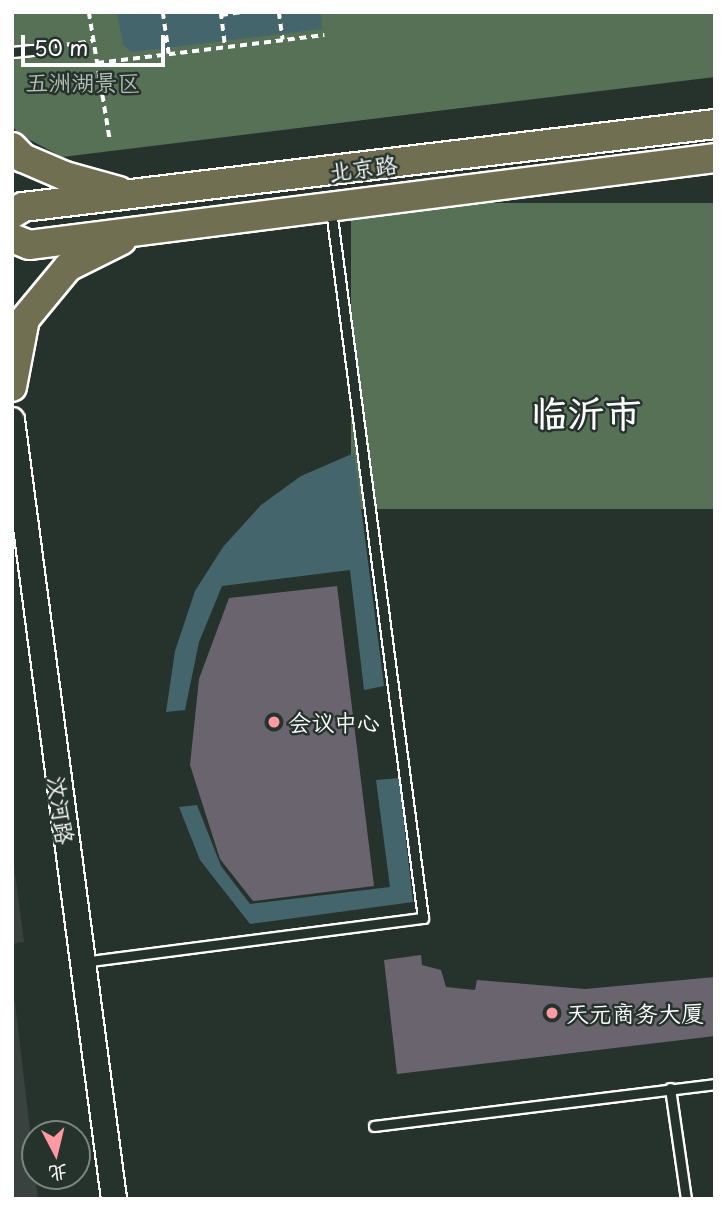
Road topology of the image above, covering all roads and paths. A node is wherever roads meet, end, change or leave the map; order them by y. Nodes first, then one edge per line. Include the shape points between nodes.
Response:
1 (89, 12) edge
2 (163, 12) edge
3 (242, 12) edge
4 (279, 12) edge
5 (221, 14) edge
6 (324, 35) dead end
7 (283, 40) junction
8 (93, 41) junction
9 (225, 47) junction
10 (32, 50) joint
11 (12, 52) edge
12 (169, 54) junction
13 (97, 63) junction
14 (715, 124) edge
15 (110, 141) dead end
16 (12, 147) edge
17 (715, 158) edge
18 (132, 194) junction
19 (331, 207) junction
20 (12, 214) edge
21 (140, 231) junction
22 (12, 238) edge
23 (12, 387) edge
24 (12, 420) edge
25 (12, 506) edge
26 (82, 962) junction
27 (715, 1084) edge
28 (670, 1088) junction
29 (374, 1126) dead end
30 (103, 1199) edge
31 (114, 1199) edge
32 (686, 1199) edge

1 - 8 path
2 - 12 path
3 - 5 path
4 - 7 path
5 - 9 path
6 - 7 path
7 - 9 path
8 - 10 path
8 - 13 path
9 - 12 path
10 - 11 lane
12 - 13 path
13 - 15 path
14 - 18 main road, 北京路
16 - 18 main road via 23,158 65,176
17 - 19 main road, 北京路
18 - 20 main road, 北京路 via 23,207
19 - 21 main road, 北京路
19 - 26 lane via 424,918
21 - 22 main road, 北京路 via 29,245
21 - 23 main road via 68,267 44,294 25,319
24 - 26 street, 汶河路
25 - 30 street, 汶河路
26 - 31 street, 汶河路
27 - 28 lane
28 - 29 lane
28 - 32 lane

